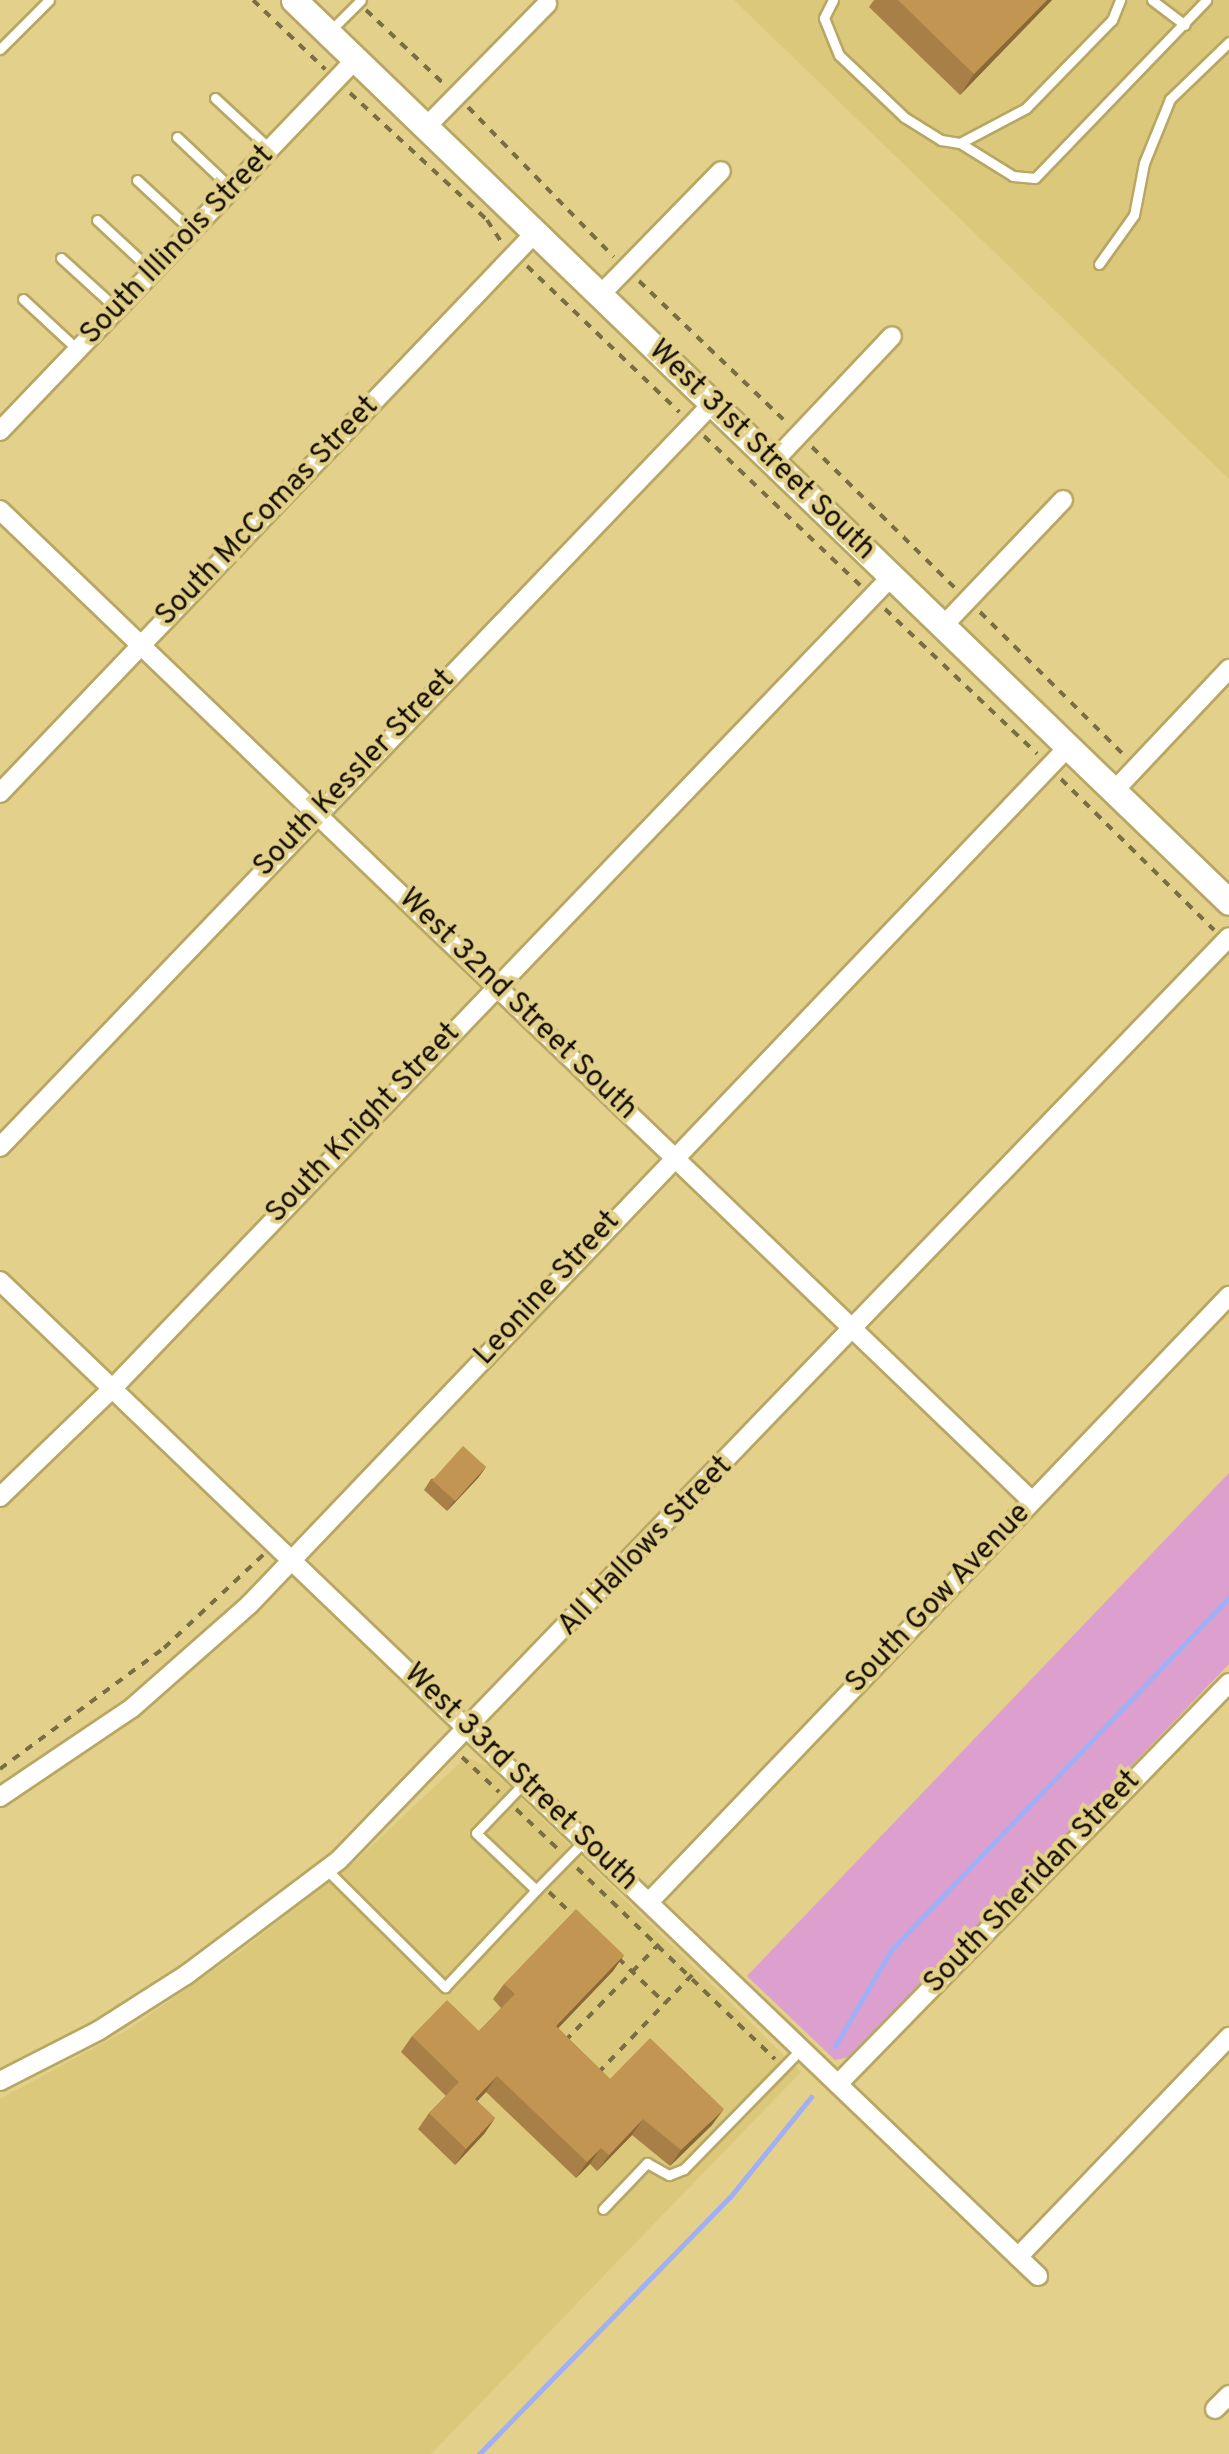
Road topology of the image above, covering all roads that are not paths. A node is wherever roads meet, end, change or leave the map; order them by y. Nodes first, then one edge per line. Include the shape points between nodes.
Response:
1 (49, 0) edge
2 (294, 0) edge
3 (833, 0) edge
4 (1120, 0) edge
5 (1152, 0) edge
6 (1206, 0) edge
7 (360, 1) edge
8 (547, 4) dead end
9 (1185, 25) junction
10 (328, 33) junction
11 (1227, 46) edge
12 (0, 49) edge
13 (356, 60) junction
14 (215, 98) dead end
15 (426, 126) junction
16 (177, 137) dead end
17 (960, 143) junction
18 (270, 149) junction
19 (721, 170) dead end
20 (137, 180) dead end
21 (232, 189) junction
22 (97, 220) dead end
23 (192, 231) junction
24 (536, 232) junction
25 (61, 258) dead end
26 (1099, 264) dead end
27 (153, 272) junction
28 (600, 295) junction
29 (23, 299) dead end
30 (117, 309) junction
31 (892, 336) dead end
32 (78, 350) junction
33 (712, 404) junction
34 (0, 431) edge
35 (773, 462) junction
36 (1063, 500) dead end
37 (0, 510) edge
38 (892, 576) junction
39 (943, 626) junction
40 (141, 645) junction
41 (1229, 669) edge
42 (1068, 747) junction
43 (1114, 791) junction
44 (0, 792) edge
45 (317, 813) junction
46 (1229, 902) edge
47 (1227, 939) edge
48 (496, 986) junction
49 (0, 1147) edge
50 (674, 1156) junction
51 (0, 1281) edge
52 (1229, 1296) edge
53 (855, 1330) junction
54 (112, 1388) junction
55 (0, 1497) edge
56 (1032, 1501) junction
57 (292, 1560) junction
58 (1228, 1687) edge
59 (469, 1730) junction
60 (524, 1783) junction
61 (0, 1797) edge
62 (584, 1840) junction
63 (326, 1870) junction
64 (539, 1887) junction
65 (649, 1902) junction
66 (1229, 2037) edge
67 (801, 2049) junction
68 (0, 2081) edge
69 (838, 2084) junction
70 (603, 2208) dead end
71 (1018, 2257) junction
72 (1038, 2276) dead end
73 (1229, 2395) edge
74 (1215, 2410) dead end

1 - 12 lane
2 - 10 street, West 31st Street South
3 - 17 lane via 824,18 839,55 904,117
4 - 17 lane via 1112,20 1026,108
5 - 9 lane
6 - 9 lane
7 - 10 lane
8 - 15 street
9 - 17 lane via 1035,178 1013,176
10 - 13 street, West 31st Street South
11 - 26 lane via 1170,99 1144,163 1134,215
13 - 15 street, West 31st Street South
13 - 18 street, South Illinois Street
14 - 18 lane
15 - 24 street, West 31st Street South
16 - 21 lane
18 - 21 street, South Illinois Street
19 - 28 street
20 - 23 lane
21 - 23 street, South Illinois Street
22 - 27 lane
23 - 27 street, South Illinois Street
24 - 28 street, West 31st Street South
24 - 40 street, South McComas Street
25 - 30 lane
27 - 30 street, South Illinois Street
28 - 33 street, West 31st Street South
29 - 32 lane
30 - 32 street, South Illinois Street
31 - 35 street
32 - 34 street, South Illinois Street
33 - 35 street, West 31st Street South
33 - 45 street, South Kessler Street
35 - 38 street, West 31st Street South
36 - 39 street
37 - 40 street, West 32nd Street South
38 - 39 street, West 31st Street South
38 - 48 street, South Knight Street
39 - 42 street, West 31st Street South
40 - 44 street, South McComas Street
40 - 45 street, West 32nd Street South
41 - 43 street
42 - 43 street, West 31st Street South
42 - 50 street, Leonine Street
43 - 46 street, West 31st Street South
45 - 48 street, West 32nd Street South
45 - 49 street, South Kessler Street
47 - 53 street, All Hallows Street
48 - 50 street, West 32nd Street South
48 - 54 street, South Knight Street
50 - 53 street, West 32nd Street South
50 - 57 street, Leonine Street
51 - 54 street, West 33rd Street South
52 - 56 street, South Gow Avenue
53 - 56 street, West 32nd Street South
53 - 59 street, All Hallows Street
54 - 55 street, South Knight Street
54 - 57 street, West 33rd Street South
56 - 65 street, South Gow Avenue
57 - 59 street, West 33rd Street South
57 - 61 street, Leonine Street via 132,1708
58 - 69 street, South Sheridan Street
59 - 60 street, West 33rd Street South
59 - 63 street, All Hallows Street
60 - 62 street, West 33rd Street South
60 - 64 lane via 476,1833
62 - 64 lane
62 - 65 street, West 33rd Street South
63 - 64 lane via 445,1987
63 - 68 street, All Hallows Street via 162,1992
65 - 67 street, West 33rd Street South
66 - 71 street
67 - 69 street, West 33rd Street South
67 - 70 lane via 684,2169 669,2175 647,2163
69 - 71 street, West 33rd Street South
71 - 72 street, West 33rd Street South
73 - 74 street

